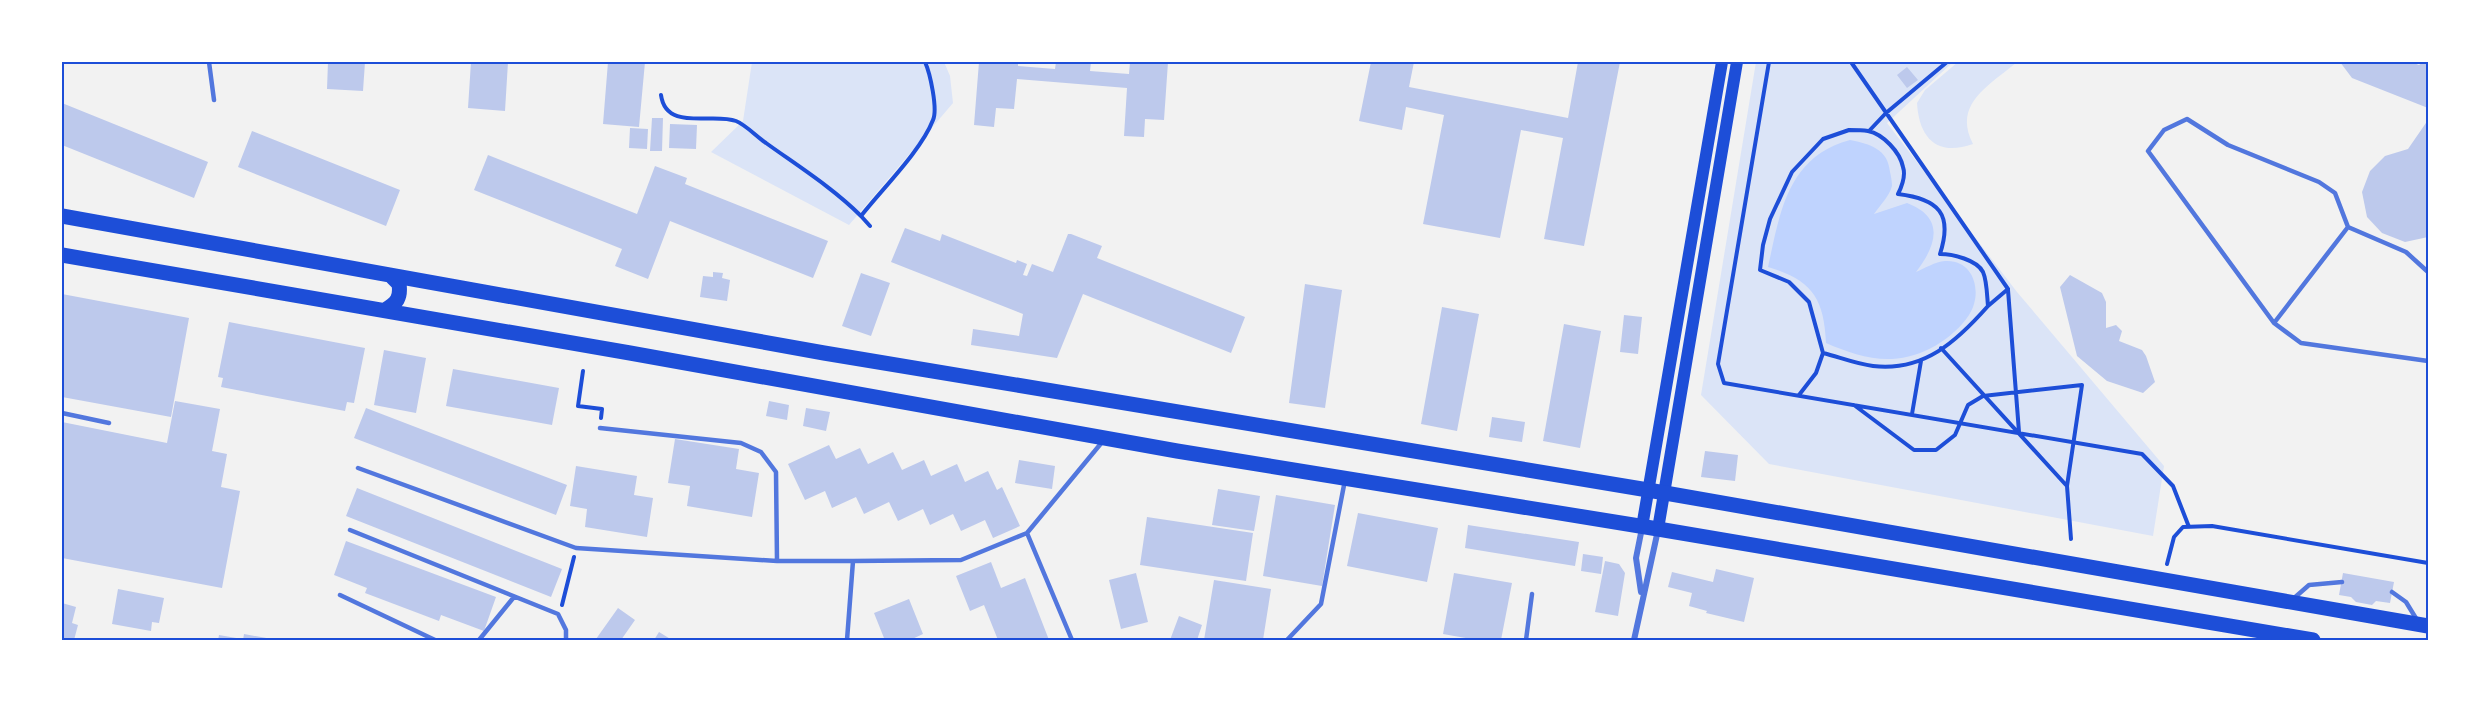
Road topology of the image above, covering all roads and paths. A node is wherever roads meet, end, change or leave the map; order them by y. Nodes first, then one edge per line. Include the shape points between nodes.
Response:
1 (209, 62) edge
2 (925, 62) edge
3 (1722, 62) edge
4 (1737, 62) edge
5 (1770, 62) edge
6 (1851, 62) edge
7 (1947, 62) edge
8 (661, 95) dead end
9 (213, 100) dead end
10 (1886, 113) junction
11 (1869, 131) junction
12 (62, 216) edge
13 (861, 216) junction
14 (870, 226) dead end
15 (2348, 228) junction
16 (62, 255) edge
17 (2428, 273) edge
18 (390, 275) junction
19 (2008, 289) junction
20 (1988, 306) junction
21 (385, 310) junction
22 (2274, 323) junction
23 (1941, 348) junction
24 (1823, 353) junction
25 (1921, 361) junction
26 (2428, 361) edge
27 (583, 371) dead end
28 (2016, 393) junction
29 (1799, 395) junction
30 (1983, 396) junction
31 (1853, 405) junction
32 (62, 413) edge
33 (1912, 414) junction
34 (110, 423) dead end
35 (1960, 423) junction
36 (600, 428) joint
37 (2019, 433) junction
38 (1105, 438) junction
39 (2073, 442) junction
40 (358, 468) dead end
41 (1345, 478) junction
42 (2067, 486) junction
43 (1648, 490) junction
44 (1664, 493) junction
45 (1642, 527) junction
46 (2189, 527) junction
47 (1658, 529) junction
48 (350, 530) dead end
49 (1027, 533) junction
50 (2071, 539) dead end
51 (576, 548) junction
52 (777, 561) junction
53 (853, 561) junction
54 (2428, 563) edge
55 (2163, 580) junction
56 (2342, 582) dead end
57 (2392, 592) dead end
58 (340, 594) dead end
59 (1532, 594) dead end
60 (1642, 596) junction
61 (514, 597) junction
62 (565, 600) dead end
63 (2289, 602) junction
64 (2424, 625) edge
65 (435, 640) edge
66 (478, 640) edge
67 (566, 640) edge
68 (847, 640) edge
69 (1072, 640) edge
70 (1287, 640) edge
71 (1526, 640) edge
72 (1634, 640) edge
73 (2313, 640) edge

1 - 9 lane
2 - 13 path via 934,119 917,147
3 - 43 main road
4 - 44 main road
5 - 29 path via 1718,364 1724,383
6 - 10 path
7 - 10 path
8 - 13 path via 663,106 679,116 735,121
10 - 11 path
10 - 19 path
11 - 20 path via 1884,138 1898,153 1904,167 1904,182 1898,194 1939,209 1946,236 1940,254 1973,262 1983,272
11 - 24 path via 1849,130 1823,138 1792,172 1770,219 1763,245 1760,270 1789,282 1809,302
12 - 18 main road
13 - 14 path
15 - 17 lane via 2406,252
15 - 22 lane
15 - 22 lane via 2335,193 2319,182 2228,145 2187,119 2164,130 2148,151
16 - 21 main road
18 - 21 main road via 399,284 400,298
18 - 43 main road via 824,353
19 - 20 path
19 - 28 path
20 - 23 path via 1962,336
21 - 38 main road
22 - 26 lane via 2301,343
23 - 25 path
23 - 30 path
24 - 25 path via 1871,366
24 - 29 path via 1816,374
25 - 33 path
27 - 36 path via 578,406 602,410
28 - 30 path
28 - 37 path
28 - 39 path via 2082,385
29 - 31 path
30 - 35 path via 1968,405
30 - 37 path
31 - 33 path
31 - 35 path via 1914,450 1936,450 1955,435
32 - 34 lane
33 - 35 path
35 - 37 path
36 - 52 lane via 741,443 761,452 776,472
37 - 39 path
37 - 42 path
38 - 41 main road
38 - 49 lane
39 - 42 path
39 - 46 path via 2142,454 2172,486
40 - 51 lane
41 - 45 main road
41 - 70 lane via 1322,604
42 - 50 path
43 - 44 main road
43 - 45 main road
44 - 47 main road
44 - 55 main road
45 - 47 main road
45 - 60 street via 1636,558
46 - 54 path via 2212,526
46 - 55 path via 2183,527 2174,537
47 - 60 street
47 - 73 main road
48 - 61 lane
49 - 53 lane via 961,560
49 - 69 lane
51 - 52 lane
51 - 62 path
52 - 53 lane
53 - 68 lane
55 - 63 main road
56 - 63 lane via 2309,585
57 - 64 lane via 2406,602
58 - 65 lane
59 - 71 lane
60 - 72 street
61 - 66 lane
61 - 67 lane via 558,614
63 - 64 main road

